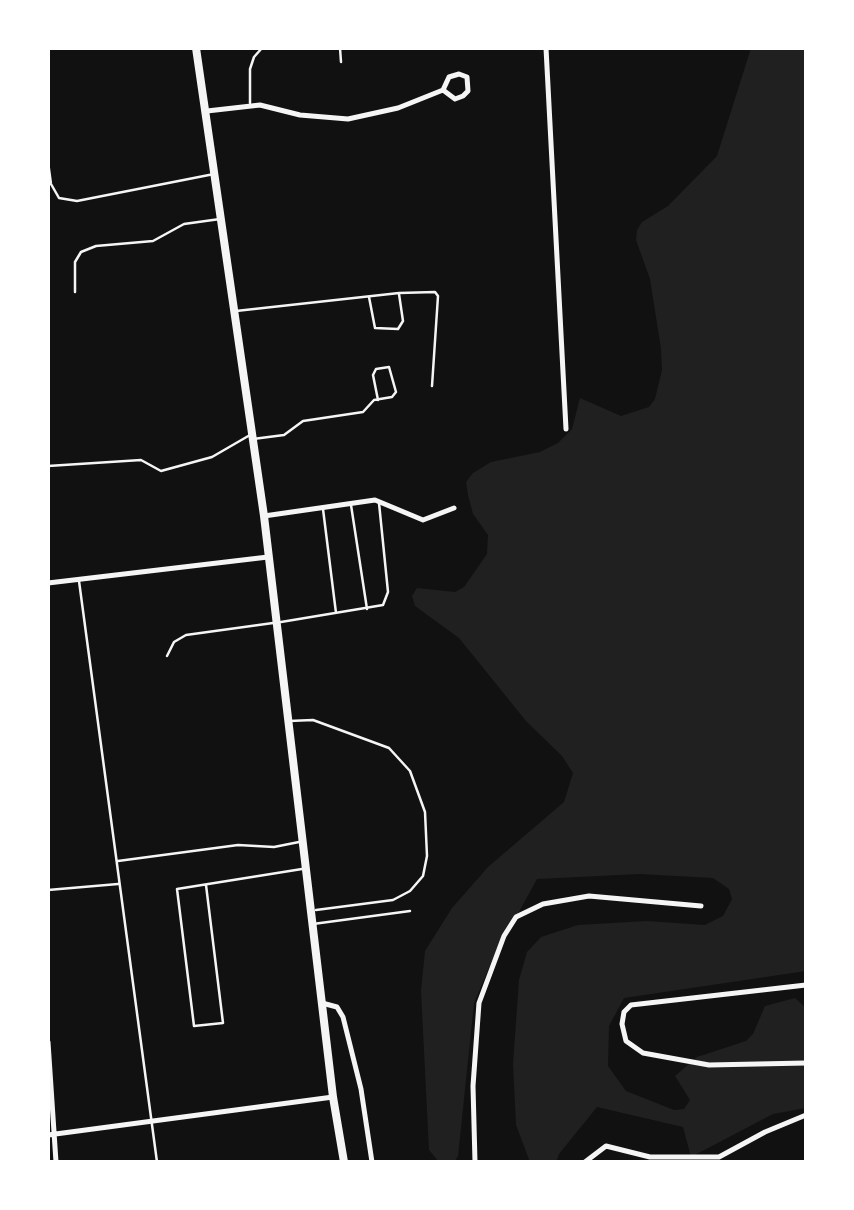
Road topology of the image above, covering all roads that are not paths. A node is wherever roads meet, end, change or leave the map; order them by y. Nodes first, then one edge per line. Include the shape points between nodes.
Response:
1 (196, 48) edge
2 (262, 48) edge
3 (340, 48) edge
4 (546, 48) edge
5 (341, 62) dead end
6 (443, 90) junction
7 (250, 105) junction
8 (207, 111) junction
9 (48, 162) edge
10 (215, 174) junction
11 (222, 218) junction
12 (75, 292) dead end
13 (399, 293) junction
14 (368, 296) junction
15 (234, 311) junction
16 (432, 386) dead end
17 (378, 400) junction
18 (566, 429) dead end
19 (251, 437) junction
20 (48, 466) edge
21 (379, 502) junction
22 (350, 504) junction
23 (454, 508) dead end
24 (322, 509) junction
25 (264, 516) junction
26 (268, 557) junction
27 (79, 579) junction
28 (48, 583) edge
29 (368, 609) junction
30 (336, 614) junction
31 (276, 623) junction
32 (168, 656) dead end
33 (287, 721) junction
34 (302, 842) junction
35 (116, 861) junction
36 (305, 869) junction
37 (119, 884) junction
38 (206, 884) junction
39 (48, 890) edge
40 (701, 906) dead end
41 (310, 910) junction
42 (410, 911) dead end
43 (312, 924) junction
44 (806, 985) edge
45 (322, 1003) junction
46 (48, 1042) edge
47 (806, 1063) edge
48 (333, 1097) junction
49 (806, 1116) edge
50 (152, 1121) junction
51 (50, 1135) edge
52 (56, 1162) edge
53 (158, 1162) edge
54 (344, 1162) edge
55 (372, 1162) edge
56 (474, 1162) edge
57 (585, 1162) edge

1 - 8 main road
2 - 7 lane via 250,68
3 - 5 lane
4 - 18 street
6 - 6 street via 449,76 467,77 463,96
6 - 7 street via 348,119
7 - 8 street
8 - 10 main road
9 - 10 lane via 59,198 77,201
10 - 11 main road
11 - 12 lane via 184,224 153,241 80,252
11 - 15 main road
13 - 14 lane
13 - 14 lane via 398,328 375,328
13 - 16 lane via 438,296
14 - 15 lane
15 - 19 main road
17 - 17 lane via 396,392 390,367 373,375
17 - 19 lane via 363,412 304,422 284,435
19 - 20 lane via 161,471 141,460
19 - 25 main road
21 - 22 street
21 - 23 street via 423,520
21 - 29 lane via 388,598
22 - 24 street
22 - 29 lane
24 - 25 street
24 - 30 lane
25 - 26 main road
26 - 27 street
26 - 31 main road
27 - 28 street
27 - 35 lane
29 - 30 lane
30 - 31 lane
31 - 32 lane via 186,635
31 - 33 main road
33 - 34 main road
33 - 41 lane via 313,720 389,748 410,771 424,812 427,856 423,876 410,891 393,900
34 - 35 lane
34 - 36 main road
35 - 37 lane
36 - 38 lane
36 - 41 main road
37 - 39 lane
37 - 50 lane
38 - 38 lane via 224,1023 194,1026 177,889
40 - 56 street via 589,896 543,904 516,918 479,1003
41 - 43 main road
42 - 43 lane
43 - 45 main road
44 - 47 street via 631,1005 622,1024 626,1041 643,1053 709,1065
45 - 48 main road
45 - 55 street via 342,1016
46 - 51 street
48 - 50 street
48 - 54 main road
49 - 57 street via 719,1158 650,1156 606,1146
50 - 51 street
50 - 53 lane
51 - 52 street

